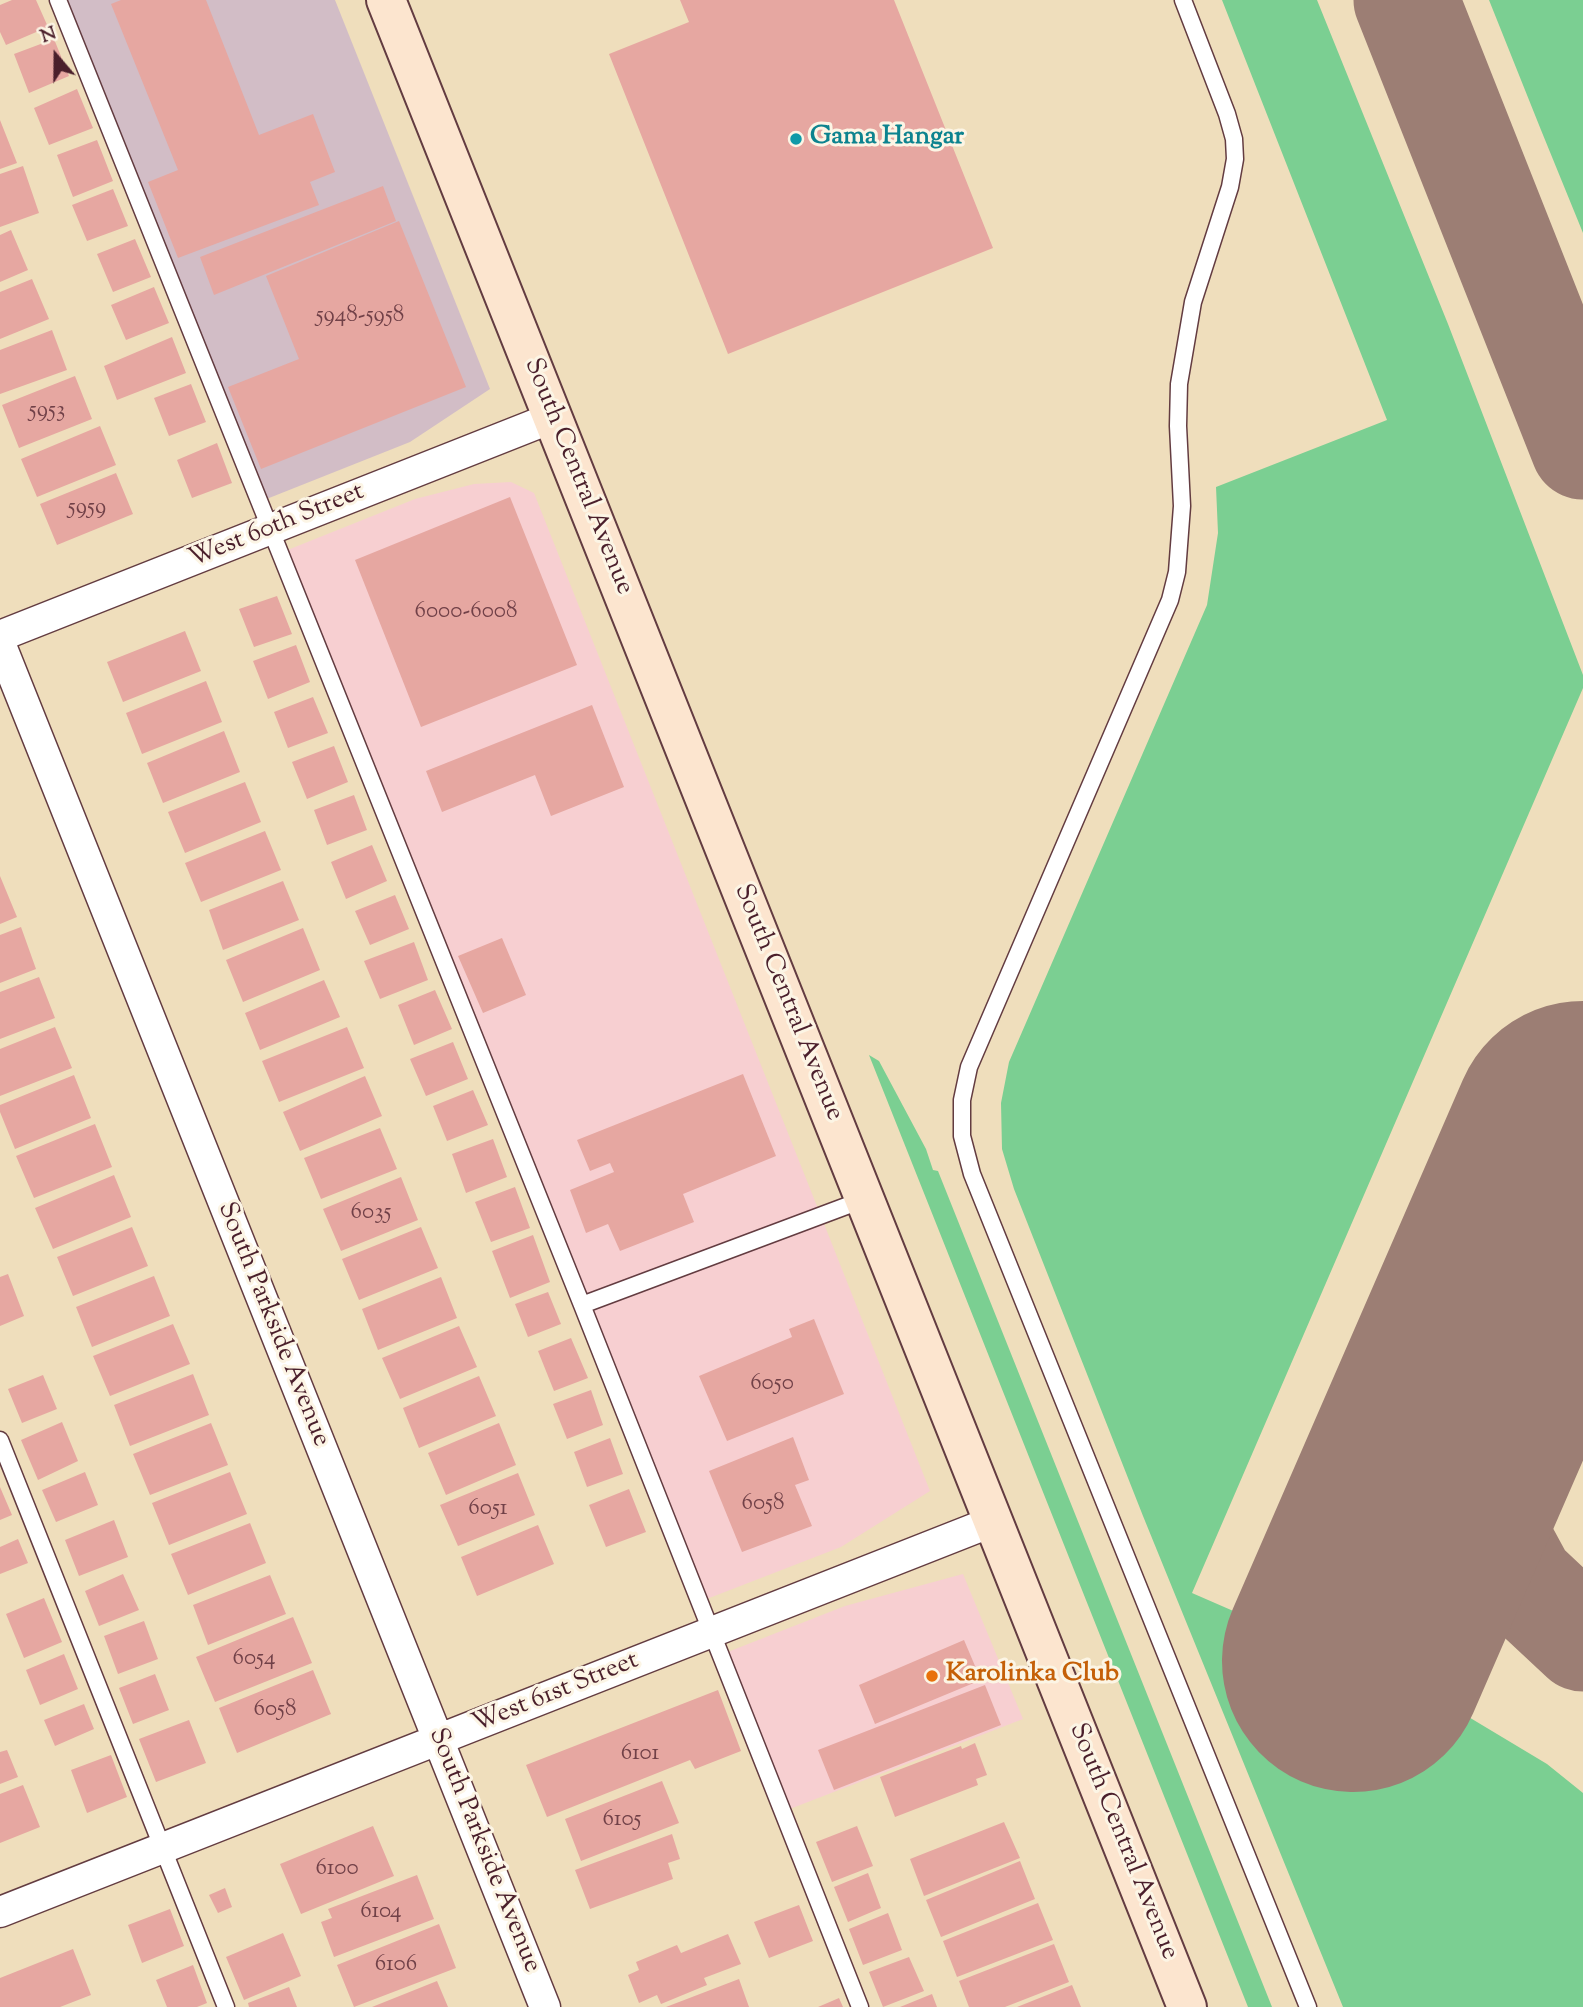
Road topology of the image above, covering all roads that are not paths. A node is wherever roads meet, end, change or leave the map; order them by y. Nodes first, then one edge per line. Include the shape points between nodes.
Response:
1 (58, 0) edge
2 (386, 0) edge
3 (1183, 0) edge
4 (554, 417) junction
5 (271, 531) junction
6 (0, 636) edge
7 (0, 643) edge
8 (865, 1199) junction
9 (582, 1305) junction
10 (0, 1440) edge
11 (994, 1521) junction
12 (711, 1632) junction
13 (438, 1740) junction
14 (163, 1848) junction
15 (0, 1912) edge
16 (226, 2007) edge
17 (545, 2007) edge
18 (860, 2007) edge
19 (1187, 2007) edge
20 (1308, 2007) edge

1 - 5 lane
2 - 4 main road, South Central Avenue
3 - 20 lane via 1227,114 1235,159 1193,302 1179,384 1182,506 1177,572 1170,600 969,1067 962,1100 962,1136 972,1174
4 - 5 street, West 60th Street
4 - 8 main road, South Central Avenue
5 - 6 street, West 60th Street
5 - 9 lane
7 - 13 street, South Parkside Avenue
8 - 9 lane
8 - 11 main road, South Central Avenue
9 - 12 lane
10 - 14 lane
11 - 12 street, West 61st Street
11 - 19 main road, South Central Avenue
12 - 13 street, West 61st Street
12 - 18 lane
13 - 14 street, West 61st Street
13 - 17 street, South Parkside Avenue
14 - 15 street, West 61st Street
14 - 16 lane

